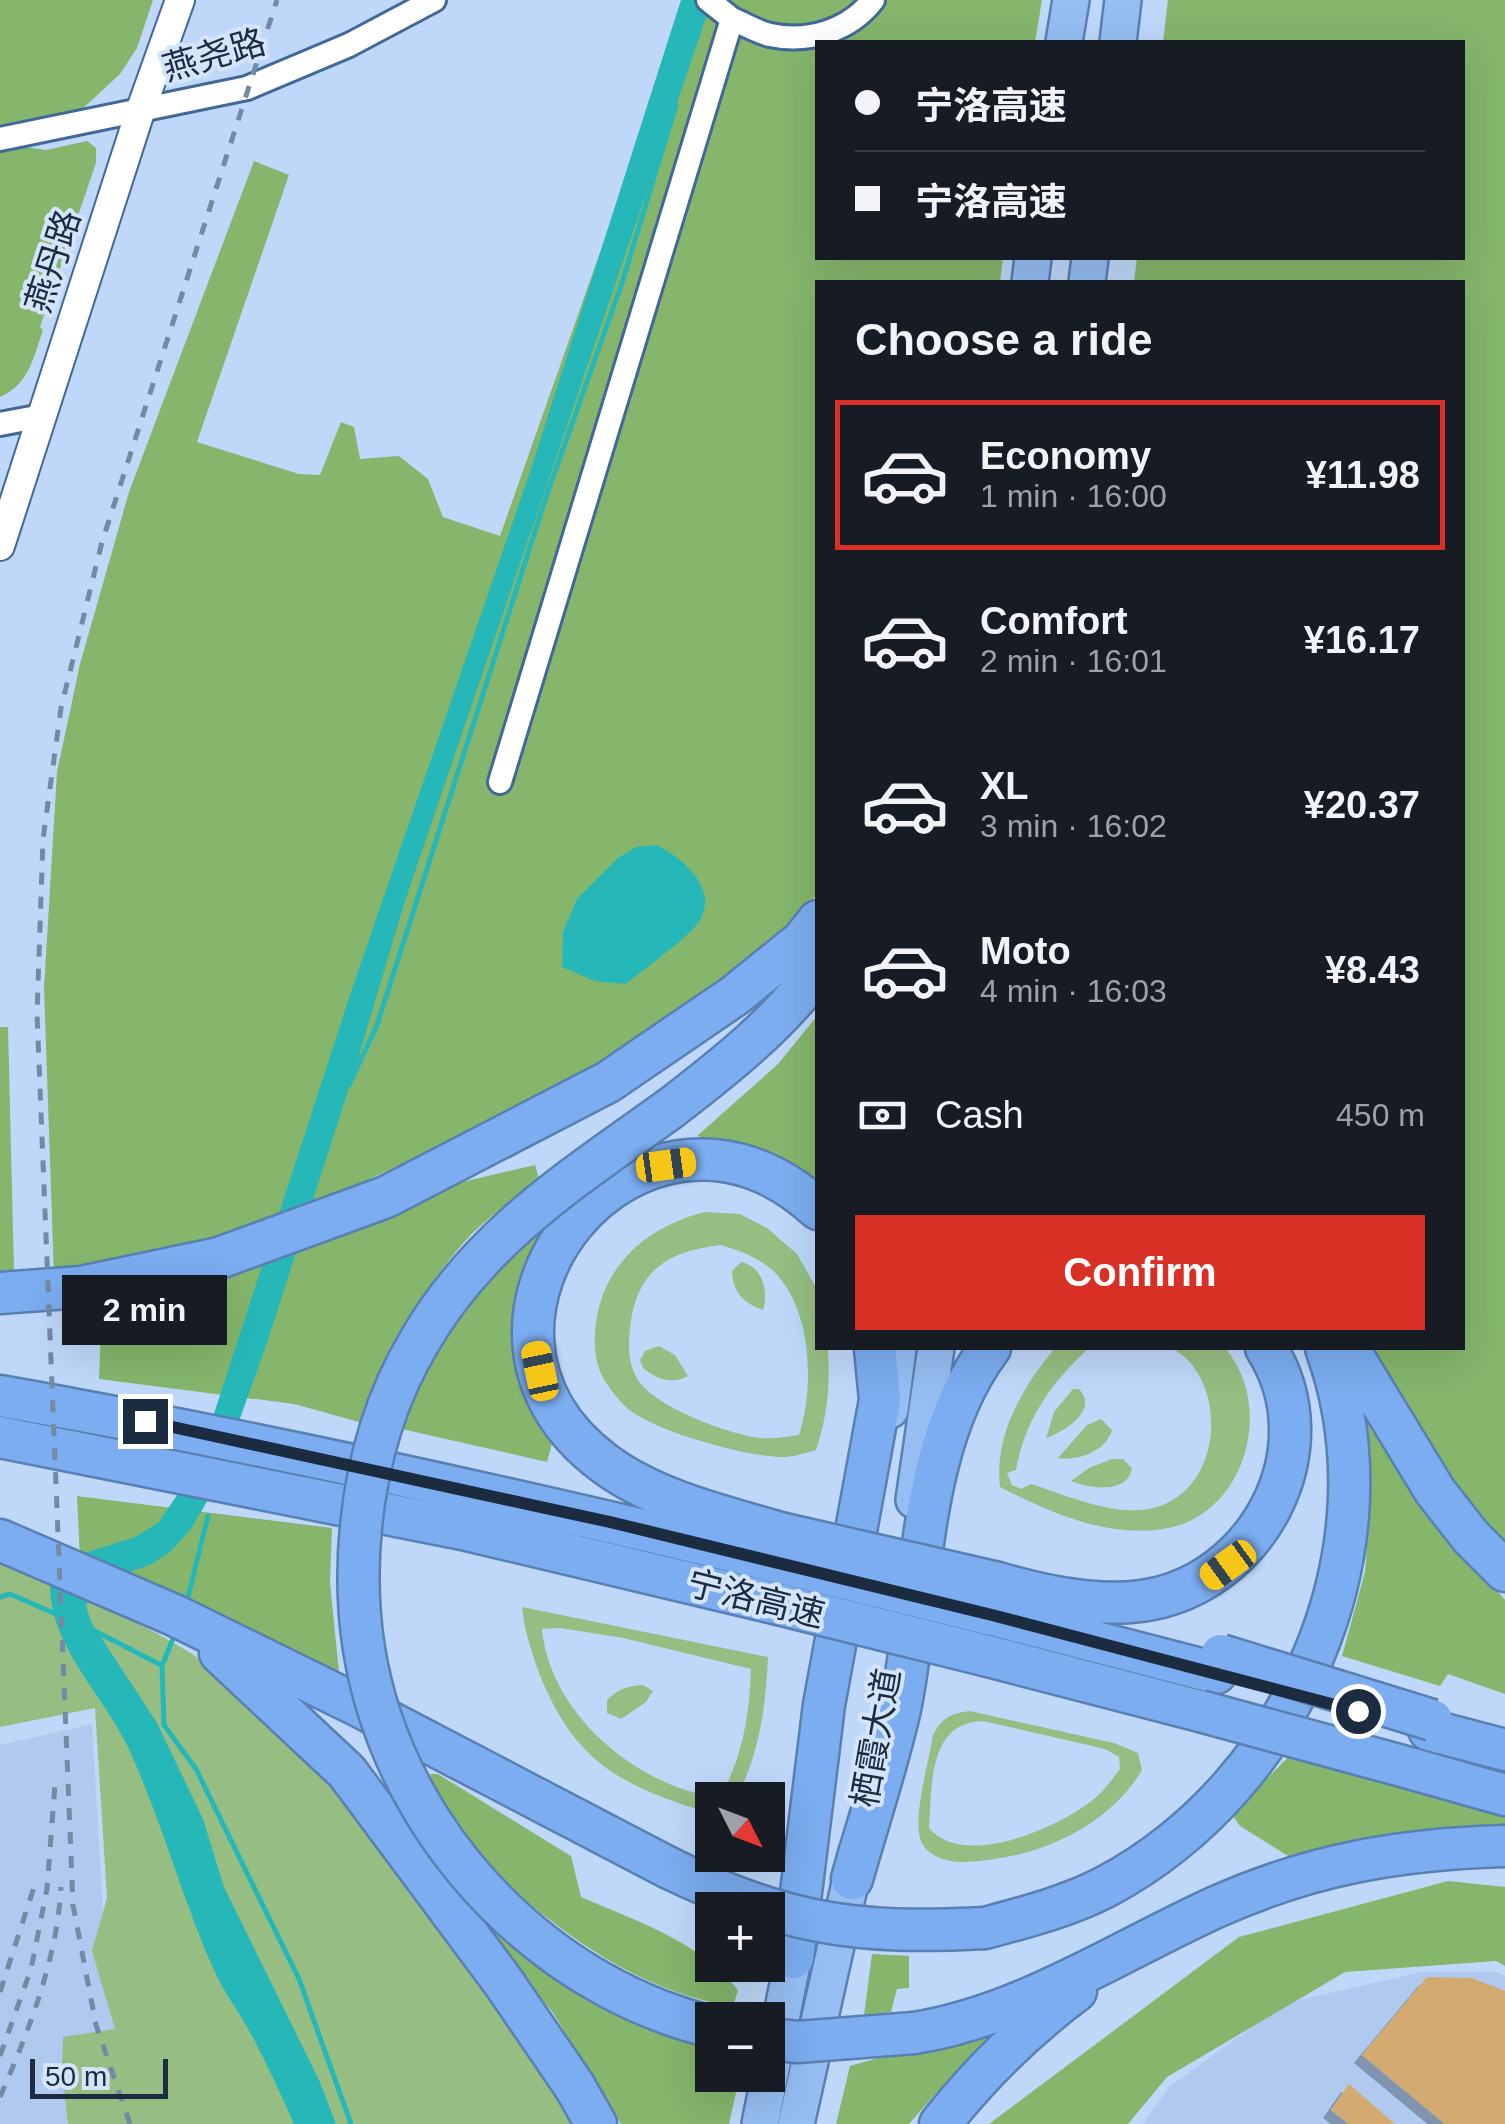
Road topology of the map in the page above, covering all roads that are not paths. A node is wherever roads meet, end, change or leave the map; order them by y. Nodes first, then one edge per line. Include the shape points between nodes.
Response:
1 (180, 0) edge
2 (434, 0) edge
3 (708, 0) edge
4 (872, 0) edge
5 (1071, 0) edge
6 (1123, 0) edge
7 (732, 19) junction
8 (1064, 40) edge
9 (1118, 40) edge
10 (140, 112) junction
11 (0, 139) edge
12 (42, 416) junction
13 (0, 424) edge
14 (0, 546) edge
15 (500, 782) dead end
16 (815, 925) edge
17 (815, 974) edge
18 (815, 1207) edge
19 (0, 1293) edge
20 (875, 1350) edge
21 (898, 1350) edge
22 (936, 1350) edge
23 (989, 1350) edge
24 (1267, 1350) edge
25 (1327, 1350) edge
26 (1349, 1350) edge
27 (0, 1396) edge
28 (0, 1438) edge
29 (0, 1540) edge
30 (776, 1547) junction
31 (1505, 1571) edge
32 (1004, 1596) junction
33 (174, 1615) junction
34 (1505, 1748) edge
35 (1505, 1795) edge
36 (1505, 1846) edge
37 (852, 1879) junction
38 (1161, 1933) junction
39 (794, 1958) junction
40 (695, 2023) edge
41 (785, 2040) edge
42 (596, 2124) edge
43 (760, 2124) edge
44 (796, 2124) edge
45 (940, 2124) edge

1 - 10 street, 燕丹路
2 - 10 street, 燕尧路 via 246,88
3 - 7 street
4 - 7 street via 851,22 815,36 770,35
5 - 8 highway
6 - 9 highway
7 - 15 street
10 - 11 street, 燕尧路
10 - 12 street, 燕丹路
12 - 13 street
12 - 14 street, 燕丹路
16 - 19 highway via 734,996 608,1082 386,1197 219,1258 81,1287
17 - 40 highway, bridge via 742,1049 531,1209 452,1289 401,1377 374,1448 359,1547 380,1716 418,1798 480,1887 567,1962
18 - 30 highway via 778,1180 726,1163 698,1160 639,1172 578,1216 548,1261 536,1299 535,1346 546,1391 588,1450 620,1474
20 - 39 highway via 880,1400 824,1705
21 - 39 highway, 栖霞大道
22 - 37 highway, 栖霞大道
23 - 37 highway via 962,1398 926,1517 900,1708
24 - 32 highway via 1288,1406 1286,1468 1266,1519 1228,1565 1204,1582 1141,1601
25 - 33 highway, bridge via 1349,1451 1345,1554 1330,1619 1271,1735 1210,1812 1139,1866 1079,1899 985,1928 909,1932 809,1921 756,1907
26 - 31 highway via 1435,1491
27 - 30 highway, 宁洛高速 via 181,1428 610,1522
28 - 35 highway, 宁洛高速, bridge via 467,1530 988,1656
29 - 33 highway
30 - 32 highway, 宁洛高速, bridge
32 - 34 highway, 宁洛高速
33 - 42 highway via 347,1772 504,1983
36 - 38 highway via 1430,1848 1352,1862 1279,1881
37 - 44 highway, 栖霞大道
38 - 41 highway, bridge via 1066,1982 950,2028
38 - 45 highway via 1043,2016
39 - 43 highway, 栖霞大道

